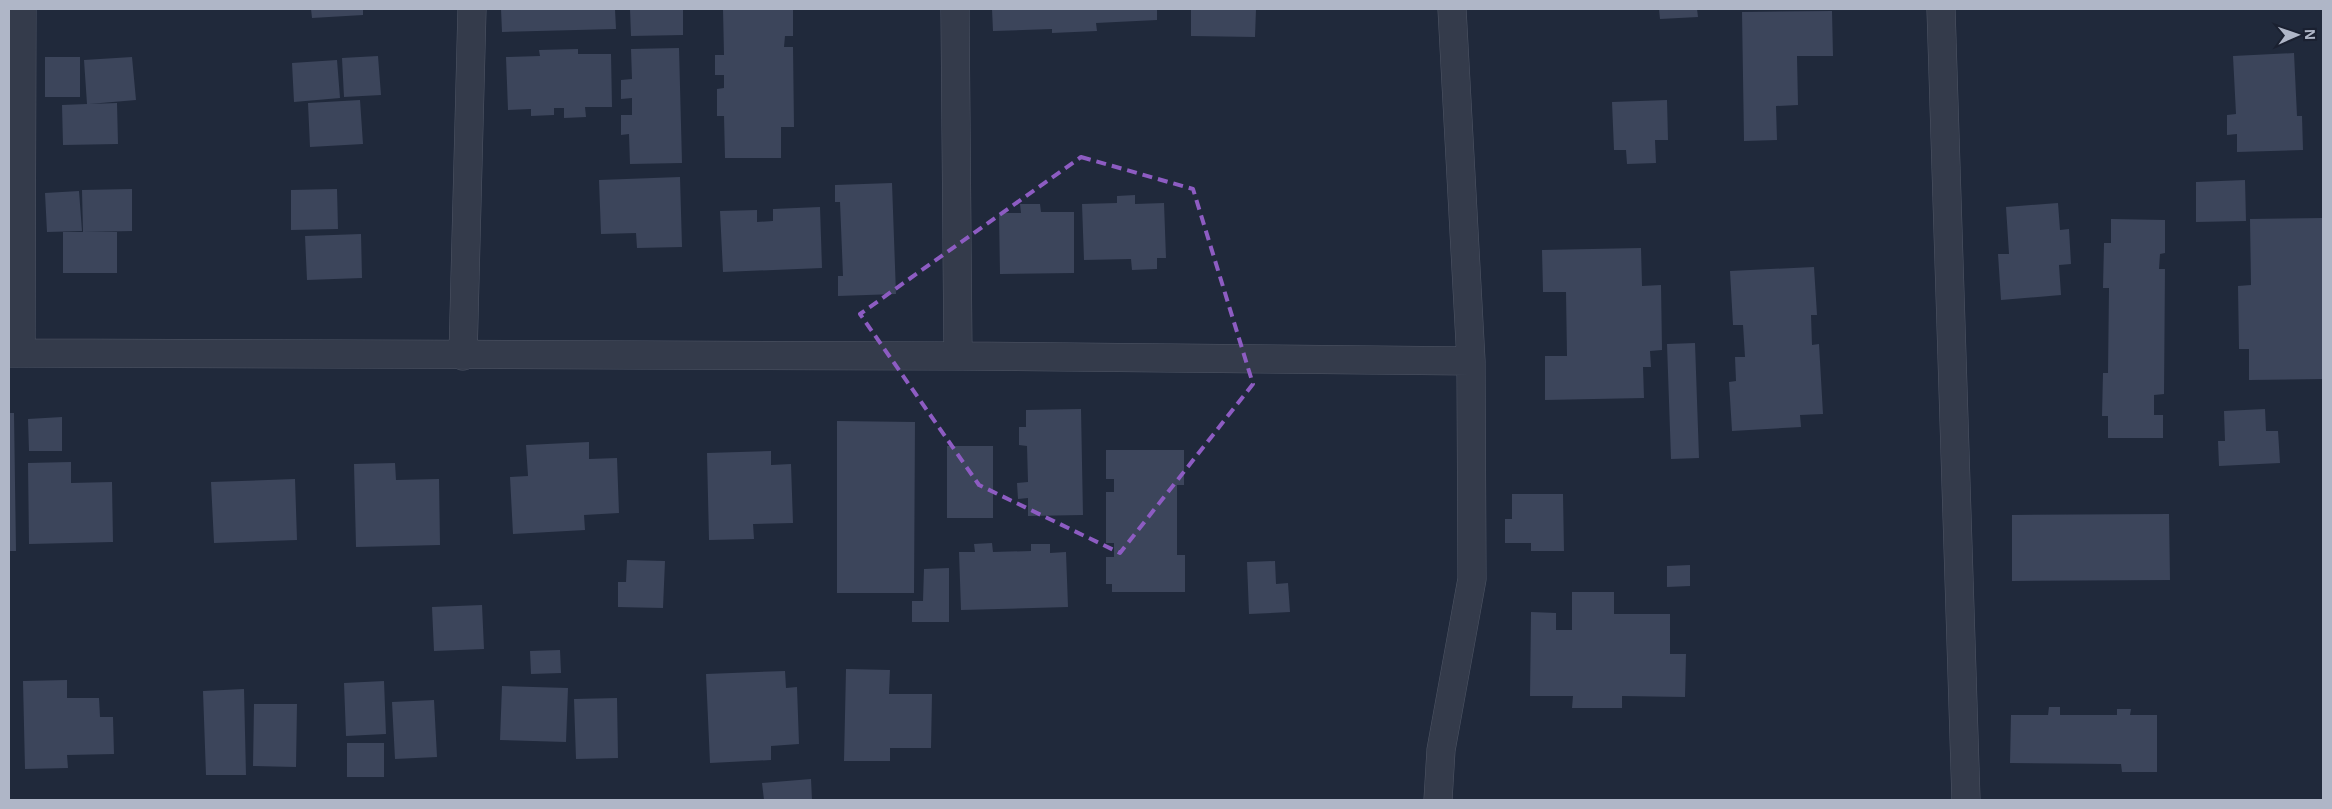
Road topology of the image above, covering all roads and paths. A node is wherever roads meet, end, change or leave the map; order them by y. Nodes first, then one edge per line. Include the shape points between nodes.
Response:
1 (22, 9) edge
2 (472, 9) edge
3 (955, 9) edge
4 (1452, 9) edge
5 (1941, 9) edge
6 (15, 353) edge
7 (464, 356) junction
8 (958, 356) junction
9 (1471, 361) junction
10 (1438, 800) edge
11 (1966, 800) edge

1 - 6 street
2 - 7 street
3 - 8 street
4 - 9 street
5 - 11 street
6 - 7 street
7 - 8 street
8 - 9 street
9 - 10 street via 1472,579 1441,750

